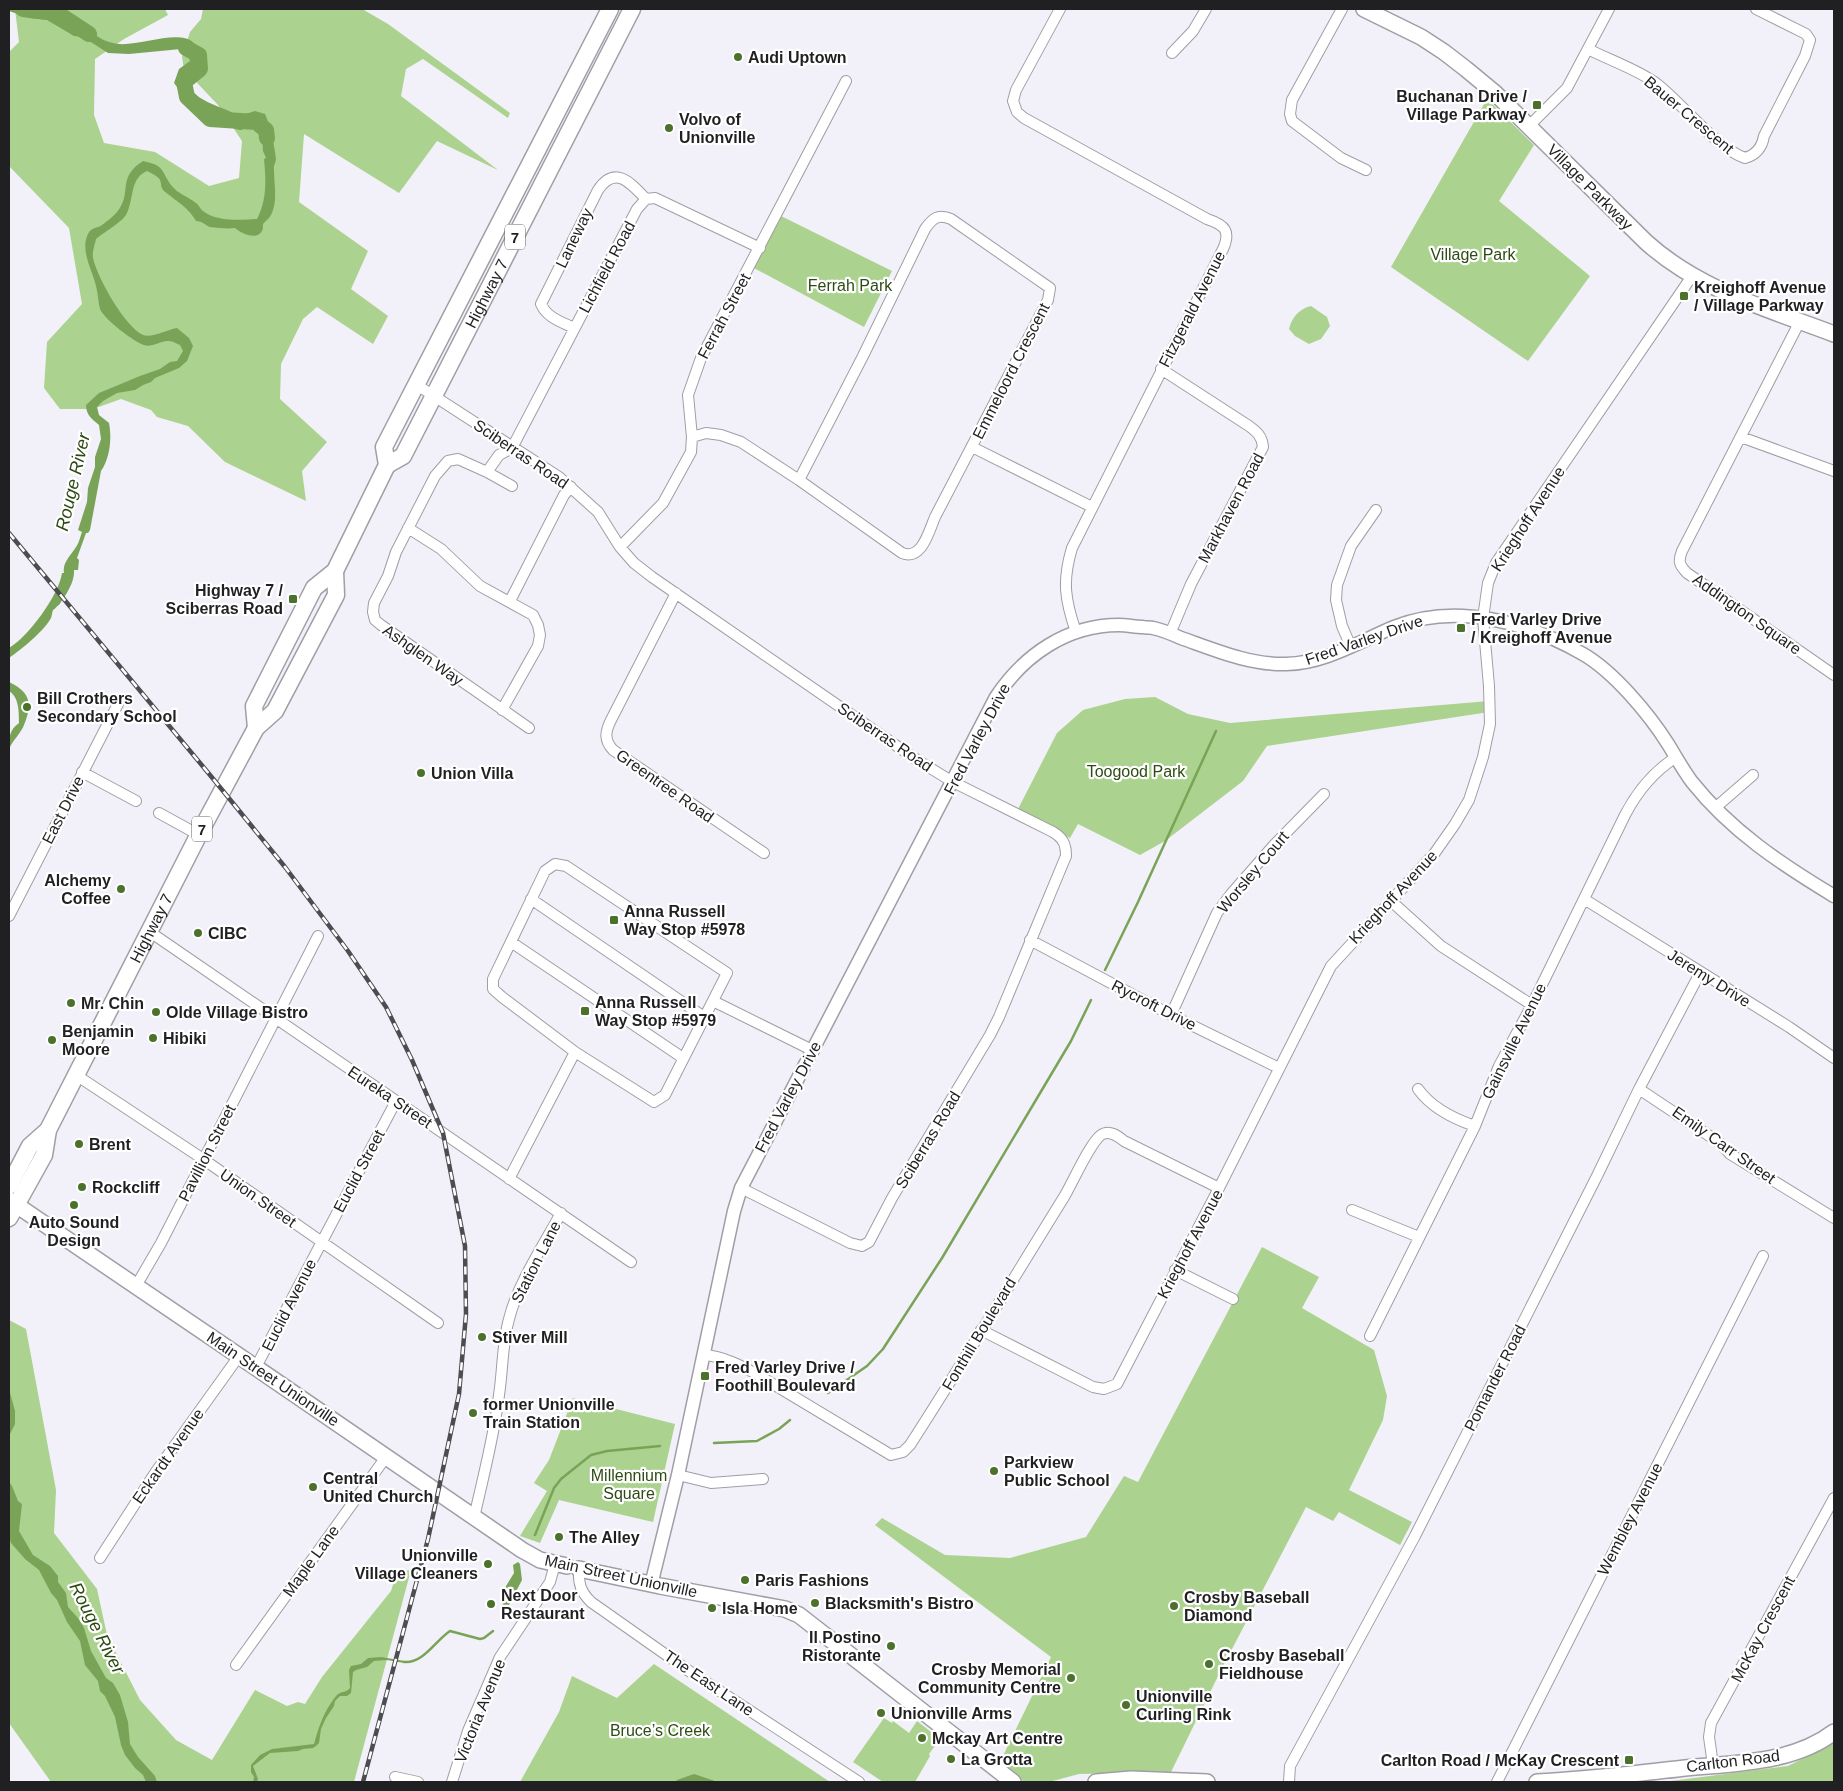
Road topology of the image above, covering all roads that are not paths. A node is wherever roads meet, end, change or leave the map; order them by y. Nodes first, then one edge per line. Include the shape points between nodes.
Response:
1 (610, 9) edge
2 (632, 9) edge
3 (1060, 9) edge
4 (1206, 9) edge
5 (1342, 9) edge
6 (1364, 9) edge
7 (1610, 9) edge
8 (1756, 9) edge
9 (1588, 49) junction
10 (1172, 53) dead end
11 (846, 81) dead end
12 (1529, 126) junction
13 (1366, 170) dead end
14 (646, 199) junction
15 (760, 248) junction
16 (1692, 276) junction
17 (1800, 321) junction
18 (574, 328) junction
19 (1834, 334) edge
20 (1161, 369) junction
21 (416, 385) junction
22 (434, 396) junction
23 (692, 437) junction
24 (1741, 437) junction
25 (512, 448) junction
26 (972, 448) junction
27 (387, 465) junction
28 (1834, 471) edge
29 (487, 472) junction
30 (799, 480) junction
31 (512, 486) dead end
32 (570, 487) junction
33 (1092, 508) junction
34 (1376, 510) dead end
35 (408, 528) junction
36 (620, 546) junction
37 (335, 571) junction
38 (676, 594) junction
39 (510, 601) junction
40 (1483, 618) junction
41 (1076, 632) junction
42 (1170, 634) junction
43 (1351, 647) junction
44 (1834, 675) edge
45 (118, 704) dead end
46 (502, 710) junction
47 (256, 728) junction
48 (528, 728) dead end
49 (1675, 758) junction
50 (82, 772) junction
51 (1753, 775) dead end
52 (953, 782) junction
53 (1324, 794) dead end
54 (136, 801) dead end
55 (1715, 808) junction
56 (159, 813) dead end
57 (198, 836) junction
58 (764, 853) dead end
59 (1834, 896) edge
60 (532, 899) junction
61 (1584, 899) junction
62 (1390, 901) junction
63 (9, 916) edge
64 (150, 932) junction
65 (318, 936) dead end
66 (1030, 940) junction
67 (510, 942) junction
68 (1700, 973) junction
69 (713, 1000) junction
70 (1532, 1005) junction
71 (1171, 1015) junction
72 (704, 1017) junction
73 (276, 1018) junction
74 (814, 1051) junction
75 (575, 1052) junction
76 (684, 1058) junction
77 (1834, 1058) edge
78 (1279, 1068) junction
79 (76, 1075) junction
80 (1418, 1089) dead end
81 (1639, 1089) junction
82 (396, 1101) junction
83 (1475, 1126) junction
84 (48, 1130) junction
85 (203, 1159) junction
86 (509, 1179) junction
87 (9, 1186) edge
88 (741, 1188) junction
89 (1219, 1188) junction
90 (11, 1208) edge
91 (1352, 1210) dead end
92 (561, 1213) junction
93 (1834, 1218) edge
94 (1419, 1237) junction
95 (321, 1242) junction
96 (1763, 1256) dead end
97 (631, 1262) dead end
98 (1175, 1270) junction
99 (136, 1286) junction
100 (1233, 1299) dead end
101 (438, 1324) dead end
102 (981, 1330) junction
103 (1370, 1336) dead end
104 (704, 1355) junction
105 (239, 1356) junction
106 (256, 1368) junction
107 (386, 1457) junction
108 (678, 1475) junction
109 (763, 1479) dead end
110 (1834, 1498) edge
111 (474, 1518) junction
112 (100, 1558) dead end
113 (567, 1567) junction
114 (651, 1584) junction
115 (236, 1664) dead end
116 (1834, 1732) edge
117 (1713, 1765) junction
118 (395, 1777) dead end
119 (418, 1782) edge
120 (452, 1782) edge
121 (859, 1782) edge
122 (1013, 1782) edge
123 (1096, 1782) edge
124 (1207, 1782) edge
125 (1289, 1782) edge
126 (1496, 1782) edge
127 (1536, 1782) edge

1 - 21 main road, Highway 7 / 7
2 - 22 main road, Highway 7 / 7
3 - 20 street, Fitzgerald Avenue via 1016,90 1013,101 1017,112 1219,223 1226,230 1226,242
4 - 10 street via 1188,38
5 - 13 street via 1292,100 1290,114 1292,121 1341,158
6 - 12 main road, Village Parkway via 1444,52 1495,92
7 - 9 street
8 - 9 street, Bauer Crescent via 1806,34 1810,40 1761,147 1745,158 1722,144 1655,82
9 - 12 street via 1567,88
11 - 15 street, Ferrah Street
12 - 16 main road, Village Parkway via 1646,242
14 - 15 street via 655,198
14 - 18 street, Lichfield Road via 637,209
14 - 18 street, Laneway via 620,178 604,181 598,190 541,304 550,316
15 - 23 street, Ferrah Street via 701,358 692,382 688,395
16 - 17 main road, Village Parkway via 1723,292
16 - 40 street, Krieghoff Avenue via 1496,563 1488,583
17 - 19 main road, Village Parkway
17 - 24 street, Addington Square
18 - 25 street, Lichfield Road
20 - 33 street, Fitzgerald Avenue
20 - 42 street, Markhaven Road via 1249,426 1259,434 1263,447 1191,584
21 - 22 street, Sciberras Road
21 - 27 main road, Highway 7 / 7 via 384,447
22 - 25 street, Sciberras Road
22 - 27 main road, Highway 7 / 7 via 402,456
23 - 30 street, Emmeloord Crescent via 706,433 721,434 741,442
23 - 36 street, Ferrah Street via 691,452 663,504
24 - 28 street
24 - 44 street, Addington Square via 1682,550 1679,563 1687,573
25 - 29 street via 499,455
25 - 32 street, Sciberras Road
26 - 30 street, Emmeloord Crescent via 924,543 916,553 907,555
26 - 30 street, Emmeloord Crescent via 1048,300 1050,288 951,219 938,216 925,229
26 - 33 street
27 - 37 main road, Highway 7 / 7
29 - 31 street, Ashglen Way
29 - 35 street, Ashglen Way via 458,459 448,461 435,476
32 - 36 street, Sciberras Road via 598,512
32 - 39 street
33 - 41 street, Fitzgerald Avenue via 1067,564 1066,601
34 - 43 street via 1351,546 1338,586 1336,600
35 - 39 street via 441,549 480,586
35 - 46 street, Ashglen Way via 374,603 375,620
36 - 38 street, Sciberras Road via 634,563
37 - 47 main road, Highway 7 / 7 via 336,595 275,711
37 - 47 main road, Highway 7 / 7 via 314,588 258,698 254,706
38 - 52 street, Sciberras Road
38 - 58 street, Greentree Road via 611,720 605,738 613,750
39 - 46 street via 533,615 540,634 538,646
40 - 43 street, Fred Varley Drive via 1445,616 1413,620
40 - 49 street, Fred Varley Drive via 1530,628 1586,656 1632,697 1669,745
40 - 62 street, Krieghoff Avenue via 1490,724 1475,784 1455,824 1434,854
41 - 42 street, Fred Varley Drive via 1129,625
41 - 52 street, Fred Varley Drive via 1037,652 1006,682
42 - 43 street, Fred Varley Drive via 1261,663 1313,661
45 - 50 street, East Drive
46 - 48 street, Ashglen Way
47 - 57 main road, Highway 7 / 7
49 - 55 street, Fred Varley Drive
49 - 61 street, Gainsville Avenue via 1653,775 1631,804
50 - 54 street
50 - 63 street, East Drive
51 - 55 street
52 - 66 street, Sciberras Road via 1053,832 1066,846 1066,856
52 - 74 street, Fred Varley Drive
53 - 71 street, Worsley Court via 1274,845 1217,913
55 - 59 street, Fred Varley Drive via 1767,853
56 - 57 street
57 - 64 main road, Highway 7 / 7
60 - 67 street
60 - 69 street via 545,871 555,864 566,866 726,973
60 - 72 street
61 - 68 street, Jeremy Drive
61 - 70 street, Gainsville Avenue
62 - 70 street via 1441,946
62 - 78 street, Krieghoff Avenue via 1331,966
64 - 73 street, Eureka Street
64 - 79 main road, Highway 7 / 7
65 - 73 street, Pavillion Street
66 - 71 street, Rycroft Drive
66 - 88 street, Sciberras Road via 990,1036 869,1242 862,1246 850,1243
67 - 75 street via 492,979 493,989
67 - 76 street
68 - 77 street, Jeremy Drive
68 - 81 street, Pomander Road
69 - 72 street
69 - 74 street
70 - 83 street, Gainsville Avenue via 1495,1075
71 - 78 street, Rycroft Drive
72 - 76 street
73 - 82 street, Eureka Street
73 - 85 street, Pavillion Street
74 - 88 street, Fred Varley Drive
75 - 76 street via 654,1102 665,1095
75 - 86 street
78 - 89 street, Krieghoff Avenue
79 - 84 main road, Highway 7 / 7
79 - 85 street, Union Street
80 - 83 street via 1438,1108
81 - 93 street, Emily Carr Street via 1720,1143 1730,1154
81 - 125 street, Pomander Road via 1415,1536 1290,1766
82 - 86 street, Eureka Street
82 - 95 street, Euclid Street
83 - 94 street, Gainsville Avenue
84 - 87 main road, Highway 7 / 7 via 30,1146
84 - 90 main road, Highway 7 / 7 via 44,1155
85 - 95 street, Union Street
85 - 99 street, Pavillion Street
86 - 92 street, Eureka Street
88 - 104 street, Fred Varley Drive
89 - 98 street, Krieghoff Avenue
89 - 102 street, Fonthill Boulevard via 1117,1136 1108,1132 1102,1134 1092,1144 1068,1190
90 - 99 main road, Main Street Unionville
91 - 94 street
92 - 97 street, Eureka Street
92 - 111 street, Station Lane via 523,1283 509,1318 490,1446
94 - 103 street, Gainsville Avenue
95 - 101 street, Union Street
95 - 106 street, Euclid Avenue
96 - 126 street, Wembley Avenue
98 - 100 street
98 - 102 street, Krieghoff Avenue via 1120,1379 1112,1387 1093,1388
99 - 105 main road, Main Street Unionville
102 - 104 street, Fonthill Boulevard via 910,1445 903,1452 891,1456 758,1375
104 - 108 street, Fred Varley Drive
105 - 106 main road, Main Street Unionville
105 - 112 street, Eckardt Avenue via 155,1473
106 - 107 main road, Main Street Unionville
107 - 111 main road, Main Street Unionville
107 - 115 street, Maple Lane
108 - 109 street via 711,1483
108 - 114 street, Fred Varley Drive
110 - 117 street, McKay Crescent via 1711,1723 1709,1737
111 - 113 main road, Main Street Unionville via 531,1556
113 - 114 main road, Main Street Unionville
113 - 120 street, Victoria Avenue via 550,1582 500,1657 468,1732
113 - 121 street, The East Lane via 582,1594 591,1602 689,1671
114 - 122 main road, Main Street Unionville via 785,1609 799,1616
116 - 117 main road, Carlton Road via 1811,1747 1790,1754
117 - 127 main road, Carlton Road
118 - 119 street
123 - 124 main road via 1131,1779

